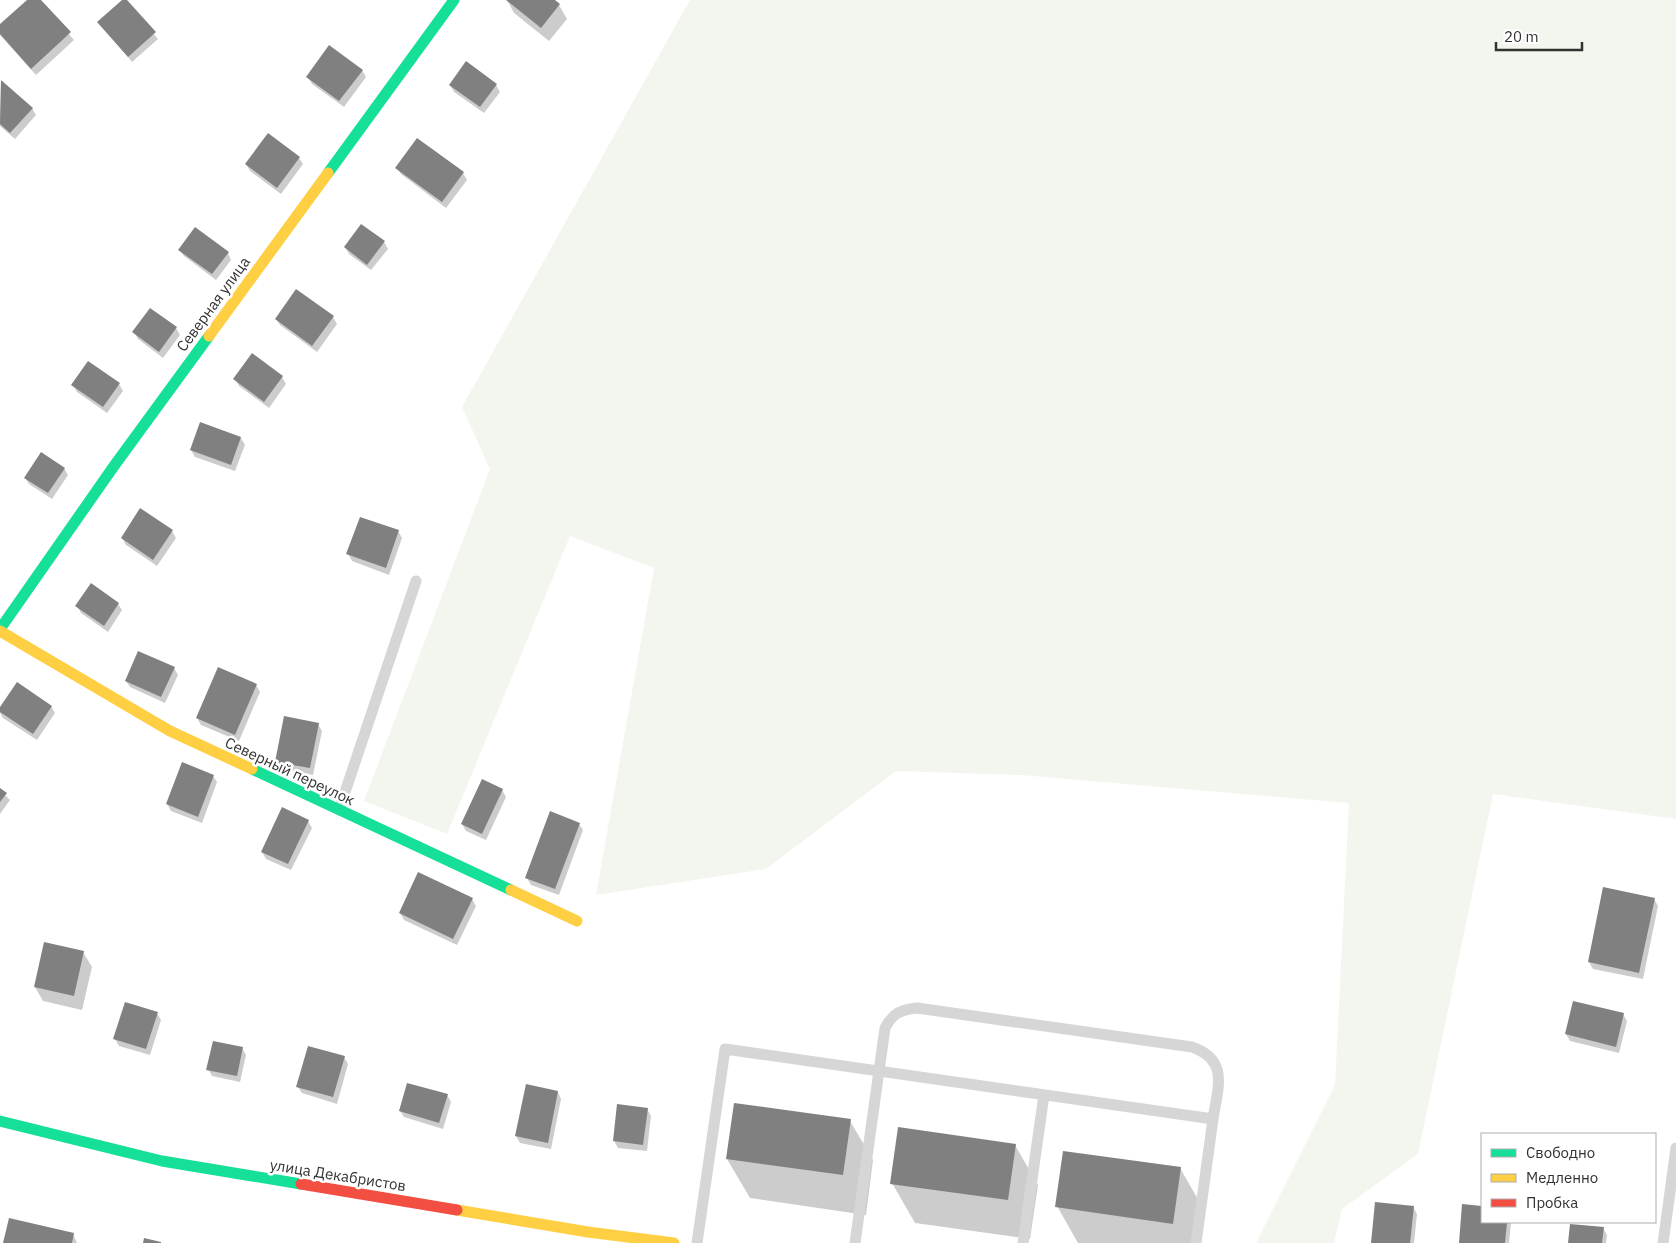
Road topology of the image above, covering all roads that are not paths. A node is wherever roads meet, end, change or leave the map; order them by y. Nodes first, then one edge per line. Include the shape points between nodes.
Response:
1 (454, 0) edge
2 (416, 581) dead end
3 (0, 630) edge
4 (339, 810) junction
5 (577, 920) dead end
6 (879, 1071) junction
7 (1044, 1094) junction
8 (1213, 1119) junction
9 (0, 1121) edge
10 (1676, 1148) edge
11 (674, 1243) edge
12 (697, 1243) edge
13 (855, 1243) edge
14 (1022, 1243) edge
15 (1196, 1243) edge
16 (1663, 1243) edge

1 - 3 street, Северная улица via 114,466
2 - 4 lane
3 - 4 street, Северный переулок via 170,731
4 - 5 street, Северный переулок
6 - 7 lane
6 - 8 lane via 885,1028 891,1017 900,1010 917,1008 1192,1047 1206,1052 1216,1064 1219,1077
6 - 12 lane via 725,1050
6 - 13 lane
7 - 8 lane
7 - 14 lane
8 - 15 lane
9 - 11 street, улица Декабристов via 162,1161 588,1232
10 - 16 lane

